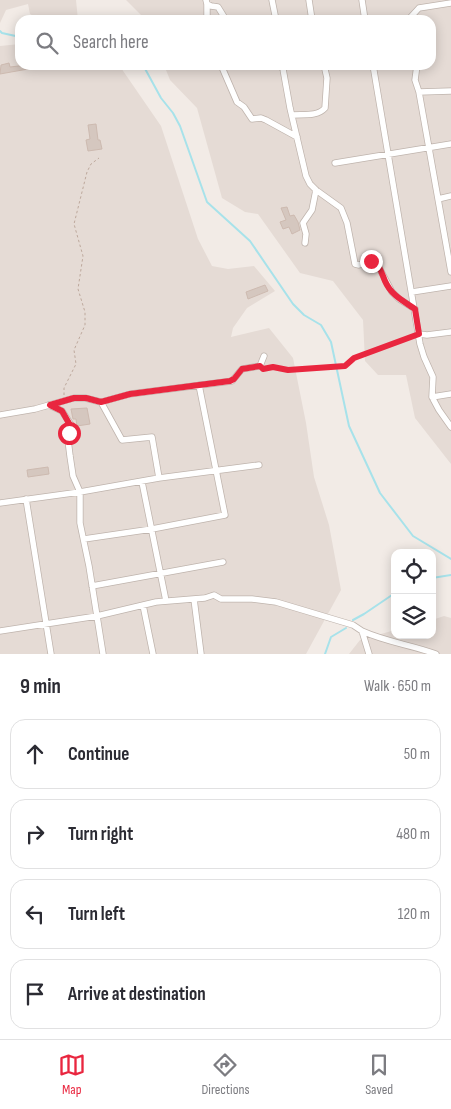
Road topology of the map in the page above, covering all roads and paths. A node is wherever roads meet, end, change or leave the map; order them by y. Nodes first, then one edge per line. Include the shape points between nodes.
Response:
1 (272, 0) edge
2 (309, 0) edge
3 (362, 0) edge
4 (206, 2) edge
5 (451, 3) edge
6 (207, 15) edge
7 (223, 15) edge
8 (275, 15) edge
9 (311, 15) edge
10 (364, 15) edge
11 (413, 15) edge
12 (223, 70) edge
13 (283, 70) edge
14 (325, 70) edge
15 (374, 70) edge
16 (416, 70) edge
17 (451, 91) edge
18 (419, 92) junction
19 (292, 115) junction
20 (297, 137) junction
21 (451, 144) edge
22 (429, 148) junction
23 (388, 154) junction
24 (99, 158) dead end
25 (335, 163) dead end
26 (316, 190) junction
27 (451, 196) edge
28 (438, 199) junction
29 (448, 240) edge
30 (305, 243) dead end
31 (451, 272) edge
32 (451, 286) edge
33 (412, 292) junction
34 (415, 309) junction
35 (451, 332) edge
36 (419, 334) junction
37 (264, 356) dead end
38 (260, 366) junction
39 (199, 385) junction
40 (451, 394) edge
41 (432, 397) junction
42 (63, 400) junction
43 (101, 402) junction
44 (50, 405) junction
45 (0, 415) edge
46 (451, 426) edge
47 (258, 465) dead end
48 (217, 471) junction
49 (159, 478) junction
50 (142, 482) junction
51 (80, 492) junction
52 (26, 499) junction
53 (0, 503) edge
54 (152, 529) junction
55 (84, 539) junction
56 (223, 562) dead end
57 (161, 573) junction
58 (92, 586) junction
59 (194, 599) junction
60 (166, 601) junction
61 (143, 605) junction
62 (97, 616) junction
63 (46, 624) junction
64 (0, 631) edge
65 (362, 631) junction
66 (51, 654) edge
67 (103, 654) edge
68 (153, 654) edge
69 (201, 654) edge
70 (370, 654) edge
71 (436, 654) edge

1 - 8 street
2 - 9 street
3 - 10 street
4 - 6 street
4 - 7 street via 218,7
5 - 11 street via 419,8
12 - 20 street via 237,102 252,118 266,120
13 - 19 street
14 - 19 street via 325,108 314,114
15 - 23 street
16 - 18 street via 415,80
17 - 18 street
18 - 22 street
19 - 20 street
20 - 26 street via 306,176
21 - 22 street
22 - 23 street
22 - 28 street
23 - 25 street
23 - 33 street
24 - 42 path via 87,172 74,224 83,256 78,289 85,324 74,350 76,364 64,388
26 - 30 street via 312,210 303,223
26 - 34 street via 336,203 344,214 355,264 375,260 392,292
27 - 28 street
28 - 29 street
29 - 31 street
32 - 33 street
33 - 34 street
34 - 36 street
35 - 36 street
36 - 38 path via 354,358 345,366 288,370 263,369
36 - 41 street via 424,357 434,376
37 - 38 street
38 - 39 street via 242,369 232,381
39 - 43 street via 130,394
39 - 48 street
40 - 41 street
41 - 46 street
42 - 43 street via 86,398
42 - 44 street
43 - 49 street via 122,440 152,437
44 - 45 street
44 - 51 street via 62,411 70,425 70,456
47 - 48 street
48 - 49 street
48 - 54 street via 225,515
49 - 50 street
50 - 51 street
50 - 54 street
51 - 52 street
51 - 55 street via 80,523
52 - 53 street
52 - 63 street
54 - 55 street
54 - 57 street
55 - 58 street
56 - 57 street
57 - 58 street
57 - 60 street
58 - 62 street
59 - 60 street
59 - 65 street via 214,596 276,602 353,625
59 - 69 street
60 - 61 street
61 - 62 street
61 - 68 street
62 - 63 street
62 - 67 street
63 - 64 street
63 - 66 street
65 - 70 street
65 - 71 street via 376,638

